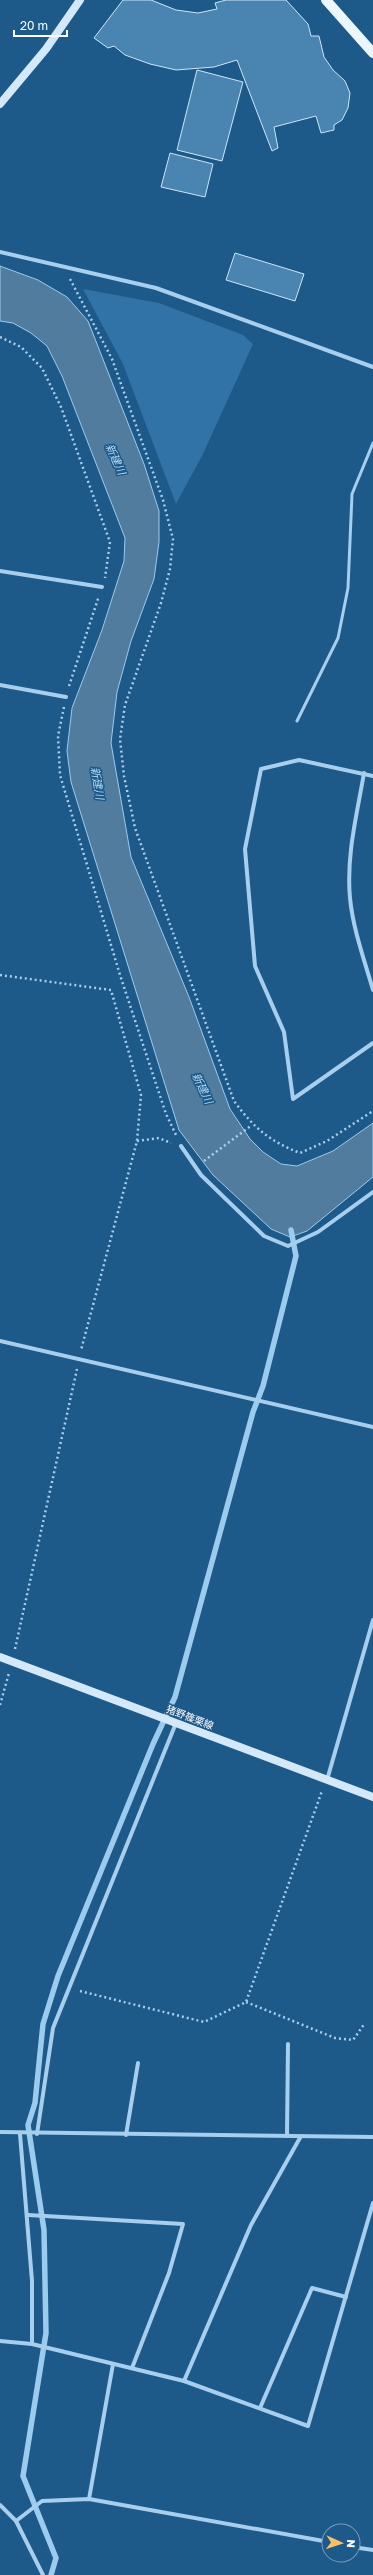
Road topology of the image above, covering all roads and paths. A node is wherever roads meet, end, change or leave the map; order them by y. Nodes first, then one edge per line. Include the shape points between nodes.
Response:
1 (80, 0) edge
2 (326, 0) edge
3 (373, 53) edge
4 (0, 104) edge
5 (0, 252) edge
6 (64, 267) junction
7 (0, 337) edge
8 (373, 367) edge
9 (373, 443) edge
10 (0, 571) edge
11 (102, 587) junction
12 (0, 685) edge
13 (66, 697) junction
14 (297, 721) dead end
15 (364, 773) junction
16 (373, 776) edge
17 (0, 975) edge
18 (373, 990) edge
19 (373, 1043) edge
20 (373, 1112) edge
21 (252, 1125) junction
22 (137, 1141) junction
23 (181, 1146) junction
24 (196, 1168) junction
25 (373, 1192) edge
26 (0, 1341) edge
27 (79, 1359) junction
28 (373, 1427) edge
29 (373, 1620) edge
30 (0, 1657) edge
31 (12, 1661) junction
32 (0, 1705) edge
33 (176, 1723) junction
34 (327, 1780) junction
35 (373, 1796) edge
36 (68, 1988) junction
37 (246, 2002) junction
38 (365, 2023) dead end
39 (288, 2044) dead end
40 (138, 2063) dead end
41 (0, 2132) edge
42 (20, 2134) junction
43 (37, 2134) junction
44 (126, 2135) junction
45 (287, 2136) junction
46 (301, 2136) junction
47 (373, 2137) edge
48 (373, 2203) edge
49 (28, 2215) junction
50 (346, 2297) junction
51 (0, 2341) edge
52 (32, 2344) junction
53 (113, 2364) junction
54 (132, 2368) junction
55 (184, 2381) junction
56 (260, 2408) junction
57 (89, 2499) junction
58 (0, 2505) edge
59 (16, 2521) junction
60 (321, 2541) edge
61 (361, 2548) edge
62 (373, 2550) edge
63 (43, 2575) edge

1 - 4 main road via 46,49
2 - 3 main road
5 - 6 street
6 - 8 street via 156,288
6 - 21 path via 112,359 164,500 173,538 170,570 125,705 121,732 124,776 135,828 234,1101
7 - 11 path via 21,347 42,368 61,407 110,542 107,572
9 - 14 lane via 352,494 348,588 338,638
10 - 11 street
11 - 13 path
12 - 13 street
13 - 23 path via 58,736 60,775 120,975 166,1114
15 - 16 street
15 - 18 street via 351,848 350,897 357,938
15 - 19 street via 299,760 260,769 245,849 255,966 284,1032 293,1099
17 - 22 path via 111,990 141,1095
20 - 21 path via 327,1141 300,1153 277,1144
21 - 24 path
22 - 23 path via 159,1138
22 - 27 path
23 - 24 street
24 - 25 street via 264,1236 288,1246 318,1232
26 - 27 street
27 - 28 street
27 - 31 path
29 - 34 street
30 - 31 main road, 猪野篠栗線
31 - 32 path
31 - 33 main road, 猪野篠栗線
33 - 34 main road, 猪野篠栗線
33 - 36 street
34 - 35 main road, 猪野篠栗線
34 - 37 path
36 - 37 path via 204,2022
36 - 43 street via 53,2028
37 - 38 path via 335,2038 353,2040
39 - 45 street
40 - 44 street
41 - 42 street
42 - 43 street
42 - 49 street
43 - 44 street
44 - 45 street
45 - 46 street
46 - 47 street
46 - 55 street via 251,2225
48 - 50 street
49 - 52 street
49 - 54 street via 183,2224 169,2273
50 - 56 street via 312,2288
50 - 56 street via 308,2426
51 - 52 street
52 - 53 street
53 - 54 street
53 - 57 street
54 - 55 street
55 - 56 street
57 - 59 street via 42,2501
57 - 60 street
58 - 59 street
59 - 63 street
61 - 62 street

